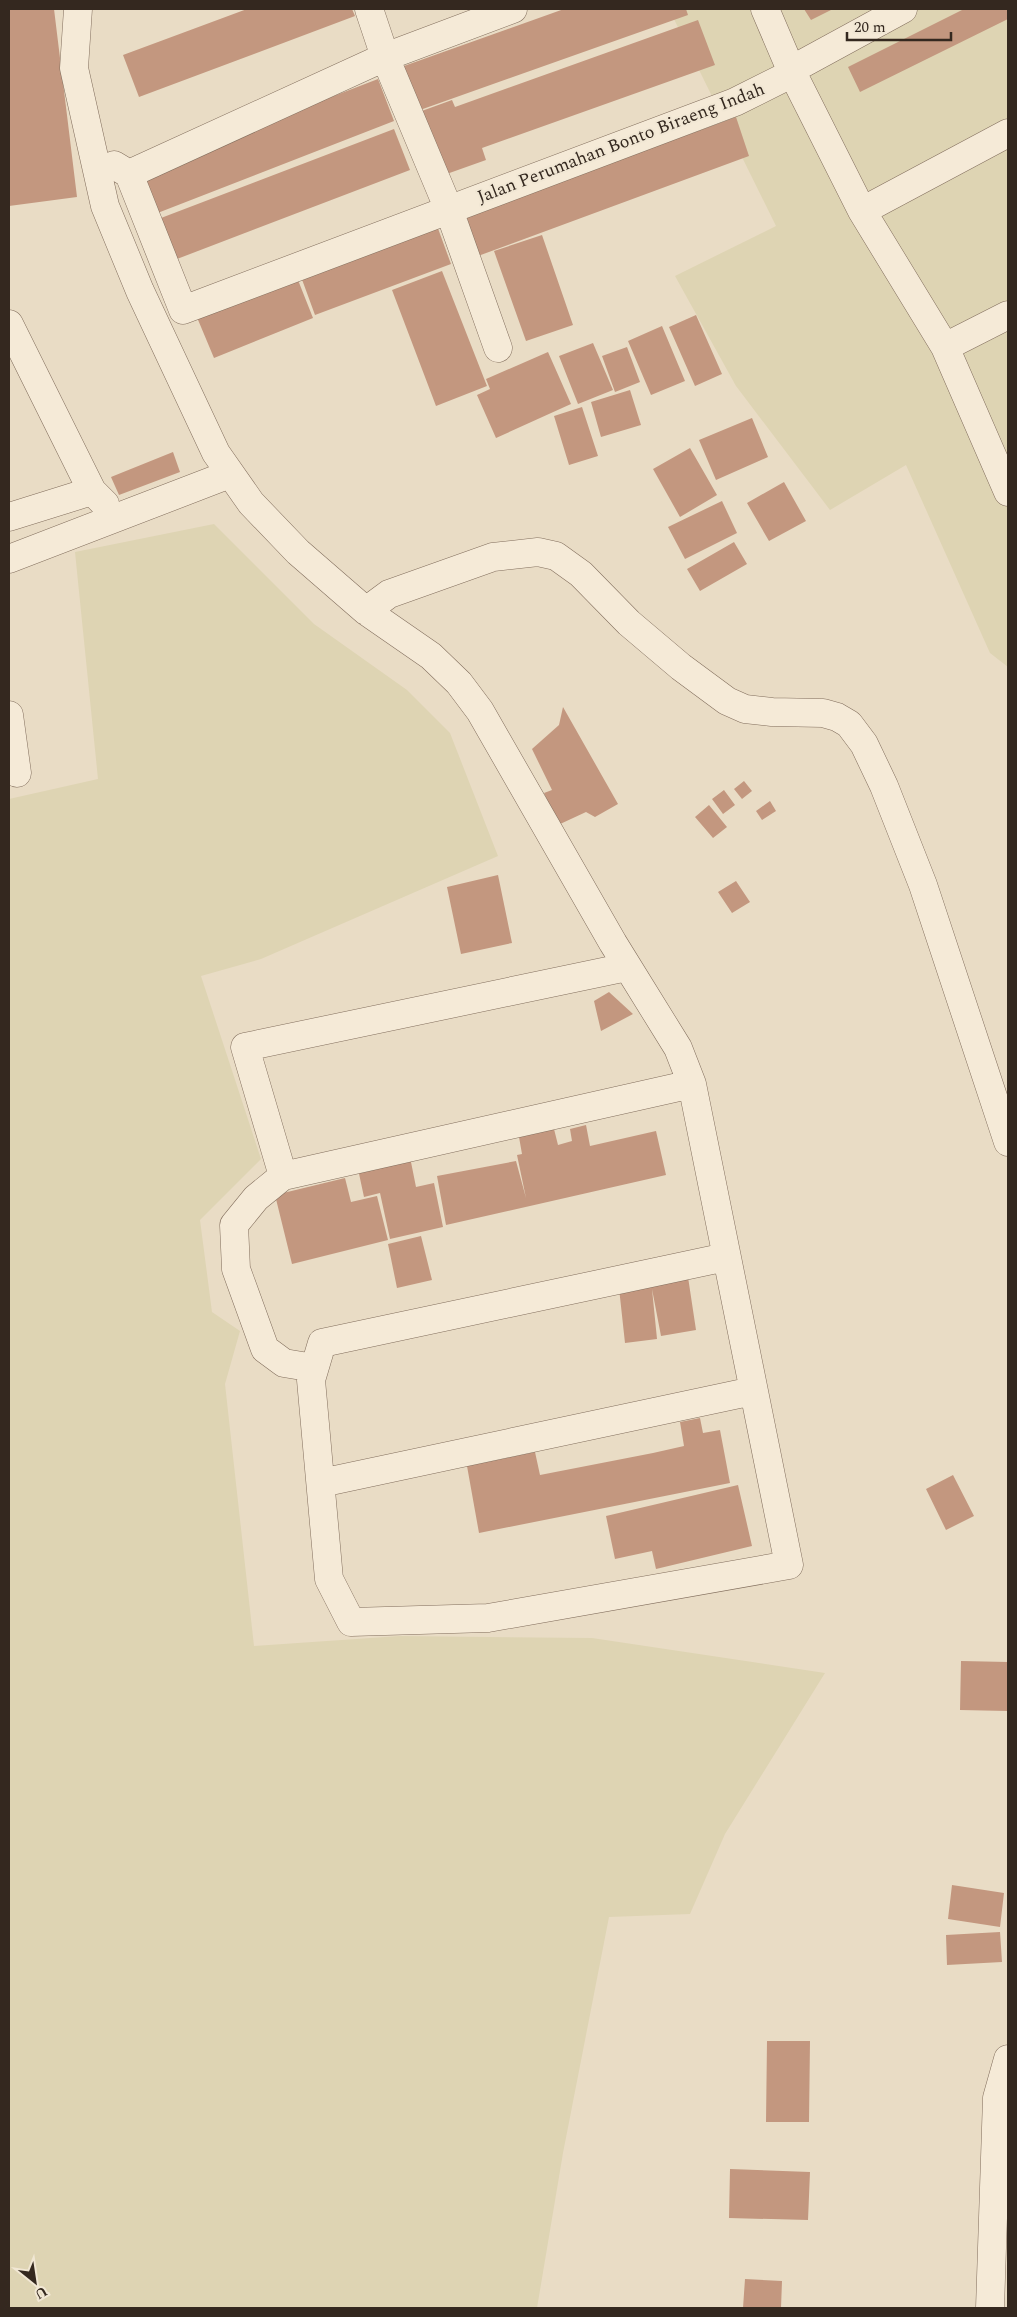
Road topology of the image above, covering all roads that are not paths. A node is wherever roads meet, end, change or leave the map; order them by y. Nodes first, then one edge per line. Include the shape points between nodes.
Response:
1 (78, 9) edge
2 (369, 9) edge
3 (514, 9) edge
4 (764, 9) edge
5 (903, 9) edge
6 (386, 57) junction
7 (792, 72) junction
8 (1008, 133) edge
9 (97, 166) junction
10 (129, 174) junction
11 (449, 210) junction
12 (862, 211) junction
13 (1008, 315) edge
14 (9, 324) edge
15 (945, 347) junction
16 (498, 348) dead end
17 (230, 474) junction
18 (92, 491) junction
19 (1008, 492) edge
20 (9, 517) edge
21 (117, 519) junction
22 (9, 559) edge
23 (366, 611) junction
24 (9, 716) edge
25 (17, 773) dead end
26 (627, 967) junction
27 (692, 1084) junction
28 (1008, 1142) edge
29 (283, 1176) junction
30 (726, 1257) junction
31 (314, 1368) junction
32 (753, 1391) junction
33 (321, 1483) junction
34 (1008, 2059) edge
35 (990, 2308) edge

1 - 9 street via 74,68
2 - 6 street
3 - 6 street
4 - 7 street
5 - 7 street, Jalan Perumahan Bonto Biraeng Indah
6 - 10 street
6 - 11 street
7 - 11 street, Jalan Perumahan Bonto Biraeng Indah via 735,102
7 - 12 street
8 - 12 street
9 - 10 street via 108,161
9 - 17 street via 105,206 140,291 216,453
10 - 11 street, Jalan Perumahan Bonto Biraeng Indah via 183,310
11 - 16 street
12 - 15 street
13 - 15 street
14 - 18 street
15 - 19 street
17 - 21 street
17 - 23 street via 251,503 298,552
18 - 20 street
18 - 21 street
21 - 22 street
23 - 26 street via 430,656 459,683 480,711
23 - 28 street via 389,594 493,557 538,552 556,556 581,574 629,623 701,684 727,701 745,709 823,713 849,724 864,744 884,786 923,885
24 - 25 street
26 - 27 street via 678,1048
26 - 29 street via 245,1047
27 - 29 street
27 - 30 street
29 - 31 street via 256,1198 234,1225 236,1269 265,1348 284,1363
30 - 31 street via 322,1343
30 - 32 street
31 - 33 street via 311,1380
32 - 33 street
32 - 33 street via 789,1565 488,1618 351,1622 329,1579
34 - 35 street via 996,2098

